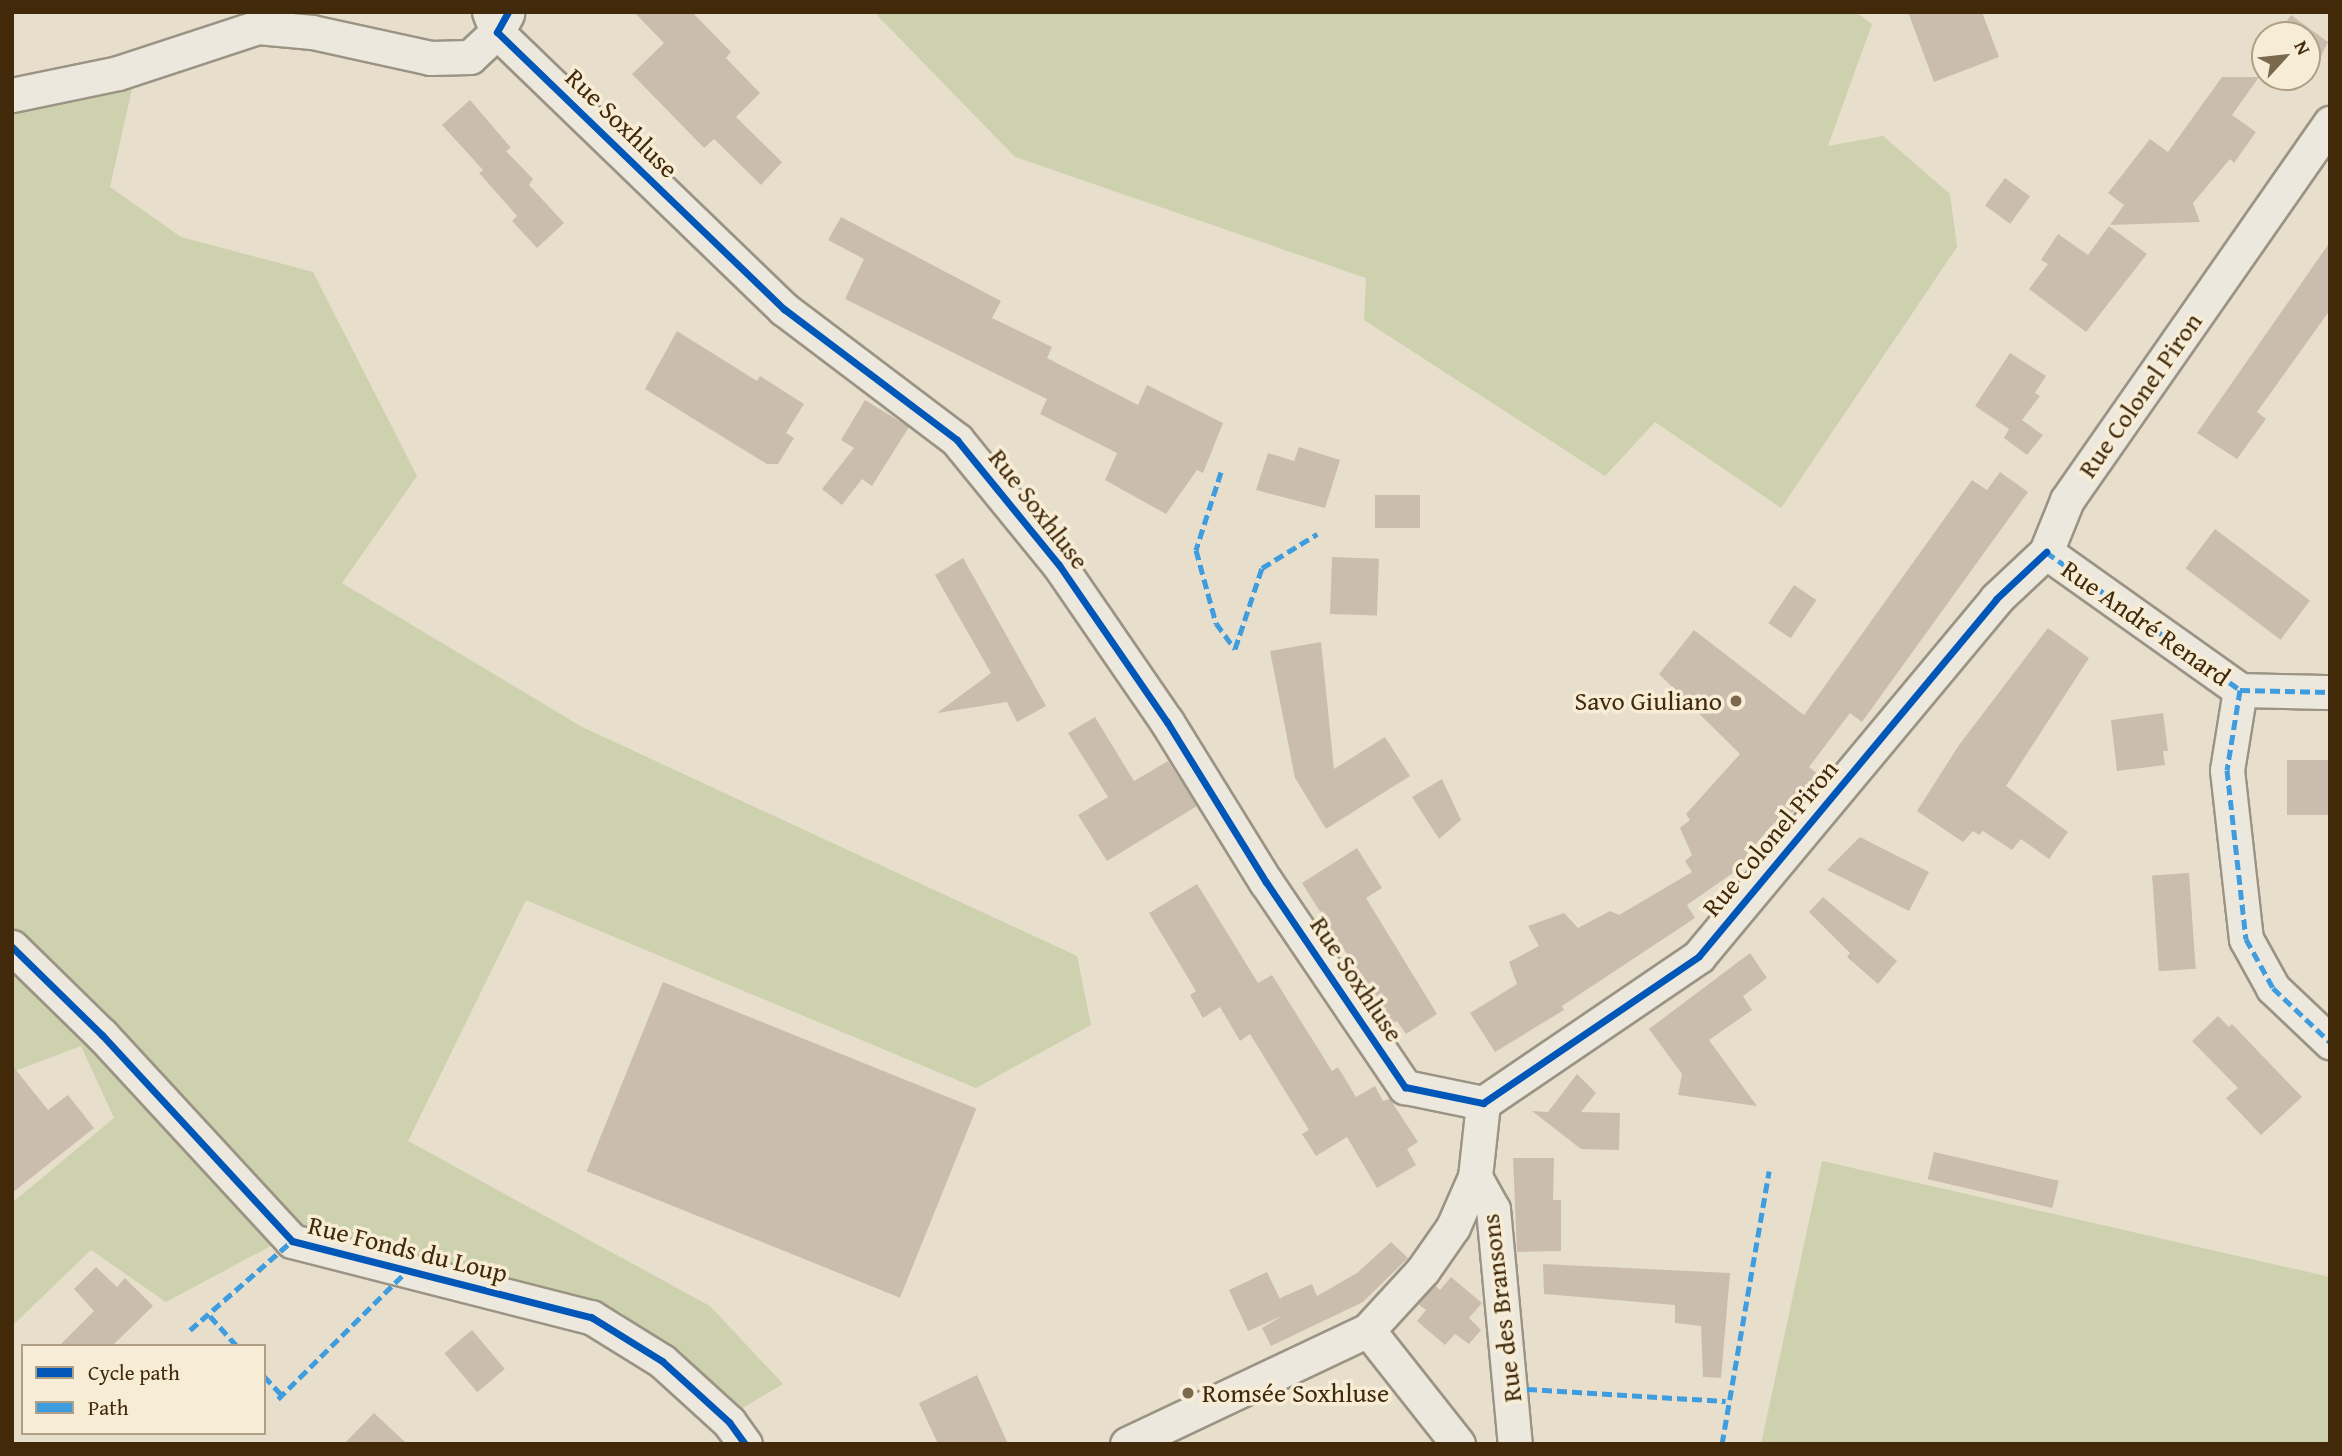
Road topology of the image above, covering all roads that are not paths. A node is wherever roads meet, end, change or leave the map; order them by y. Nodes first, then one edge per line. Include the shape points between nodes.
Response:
1 (498, 19) edge
2 (12, 95) edge
3 (2330, 123) edge
4 (2046, 552) junction
5 (2240, 690) junction
6 (2330, 692) edge
7 (12, 947) edge
8 (2330, 1042) edge
9 (1483, 1103) junction
10 (1475, 1177) junction
11 (1368, 1330) junction
12 (745, 1444) edge
13 (1127, 1444) edge
14 (1458, 1444) edge
15 (1515, 1444) edge

1 - 2 street, Rue Soxhluse via 470,57 430,58 312,32 257,27 118,74
1 - 9 street, Rue Soxhluse via 785,309 957,440 1059,565 1405,1087
3 - 4 street, Rue Colonel Piron via 2067,500
4 - 5 street, Rue André Renard
4 - 9 street, Rue Colonel Piron via 1996,599 1699,956
5 - 6 street
5 - 8 street, Rue André Renard via 2227,770 2246,939 2273,988
7 - 12 street, Rue Fonds du Loup via 102,1035 292,1241 591,1317 662,1361 729,1422
9 - 10 street
10 - 11 street via 1445,1238
10 - 15 street, Rue des Bransons via 1493,1209
11 - 13 street
11 - 14 street

